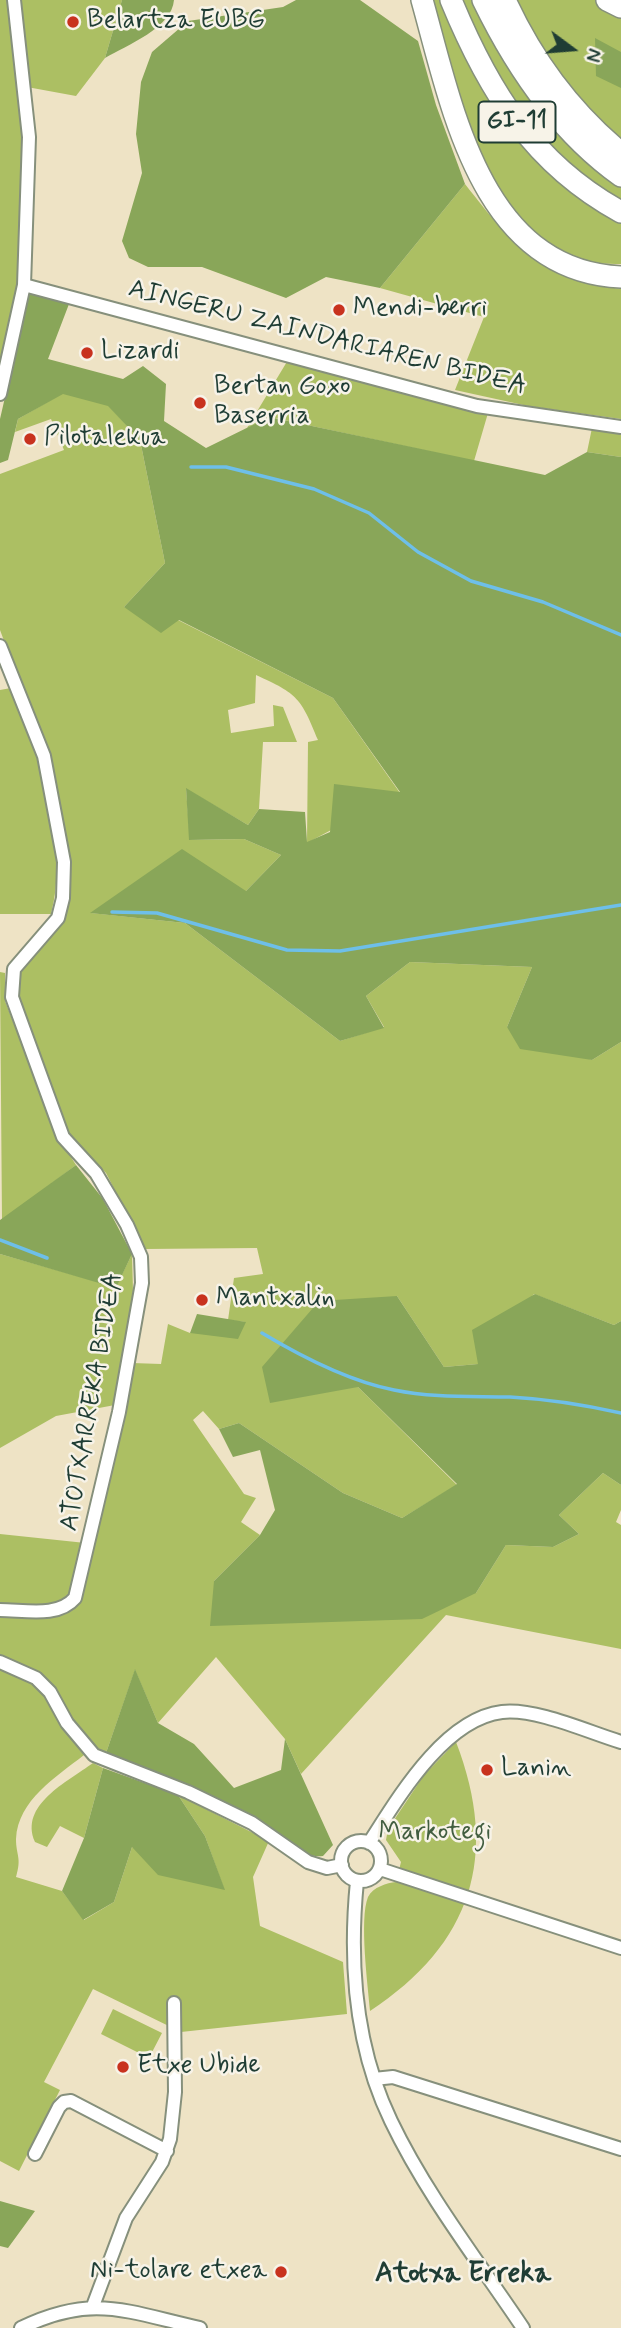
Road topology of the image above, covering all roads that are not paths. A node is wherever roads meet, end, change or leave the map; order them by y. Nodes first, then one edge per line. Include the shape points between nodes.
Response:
1 (14, 0) edge
2 (422, 0) edge
3 (450, 0) edge
4 (483, 0) edge
5 (505, 0) edge
6 (607, 0) edge
7 (621, 6) edge
8 (621, 153) edge
9 (621, 176) edge
10 (621, 212) edge
11 (621, 276) edge
12 (24, 285) junction
13 (0, 394) edge
14 (621, 427) edge
15 (0, 646) edge
16 (0, 1610) edge
17 (0, 1662) edge
18 (621, 1742) edge
19 (369, 1843) junction
20 (342, 1866) junction
21 (380, 1869) junction
22 (357, 1881) junction
23 (621, 1948) edge
24 (174, 2003) dead end
25 (374, 2079) junction
26 (621, 2149) edge
27 (167, 2151) junction
28 (34, 2154) dead end
29 (93, 2306) junction
30 (21, 2328) edge
31 (200, 2328) edge
32 (523, 2328) edge

1 - 12 street via 29,137
2 - 11 highway via 451,103 480,180 507,220 561,262 582,271
3 - 10 highway, GI-11 via 497,97 542,153 594,197
4 - 9 highway via 515,61 551,110 592,154
5 - 8 highway via 557,88
6 - 7 highway
12 - 13 street
12 - 14 street, AINGERU ZAINDARIAREN BIDEA via 477,406
15 - 16 street, ATOTXARREKA BIDEA via 44,756 64,862 58,918 14,968 12,997 63,1136 96,1173 127,1225 141,1257 142,1283 113,1439 75,1598 57,1611
17 - 20 street via 36,1678 94,1755 252,1823 308,1861 327,1868
18 - 19 street via 534,1715 503,1712 474,1720 442,1745 399,1796
19 - 20 street via 351,1844 343,1853
19 - 21 street via 380,1857
20 - 22 street via 347,1876
21 - 22 street via 371,1879
21 - 23 street
22 - 25 street via 353,1964
24 - 27 street via 175,2092
25 - 26 street via 393,2077
25 - 32 street via 390,2121 424,2181
27 - 28 street via 71,2101 59,2107
27 - 29 street via 126,2218
29 - 30 street via 68,2309
29 - 31 street

